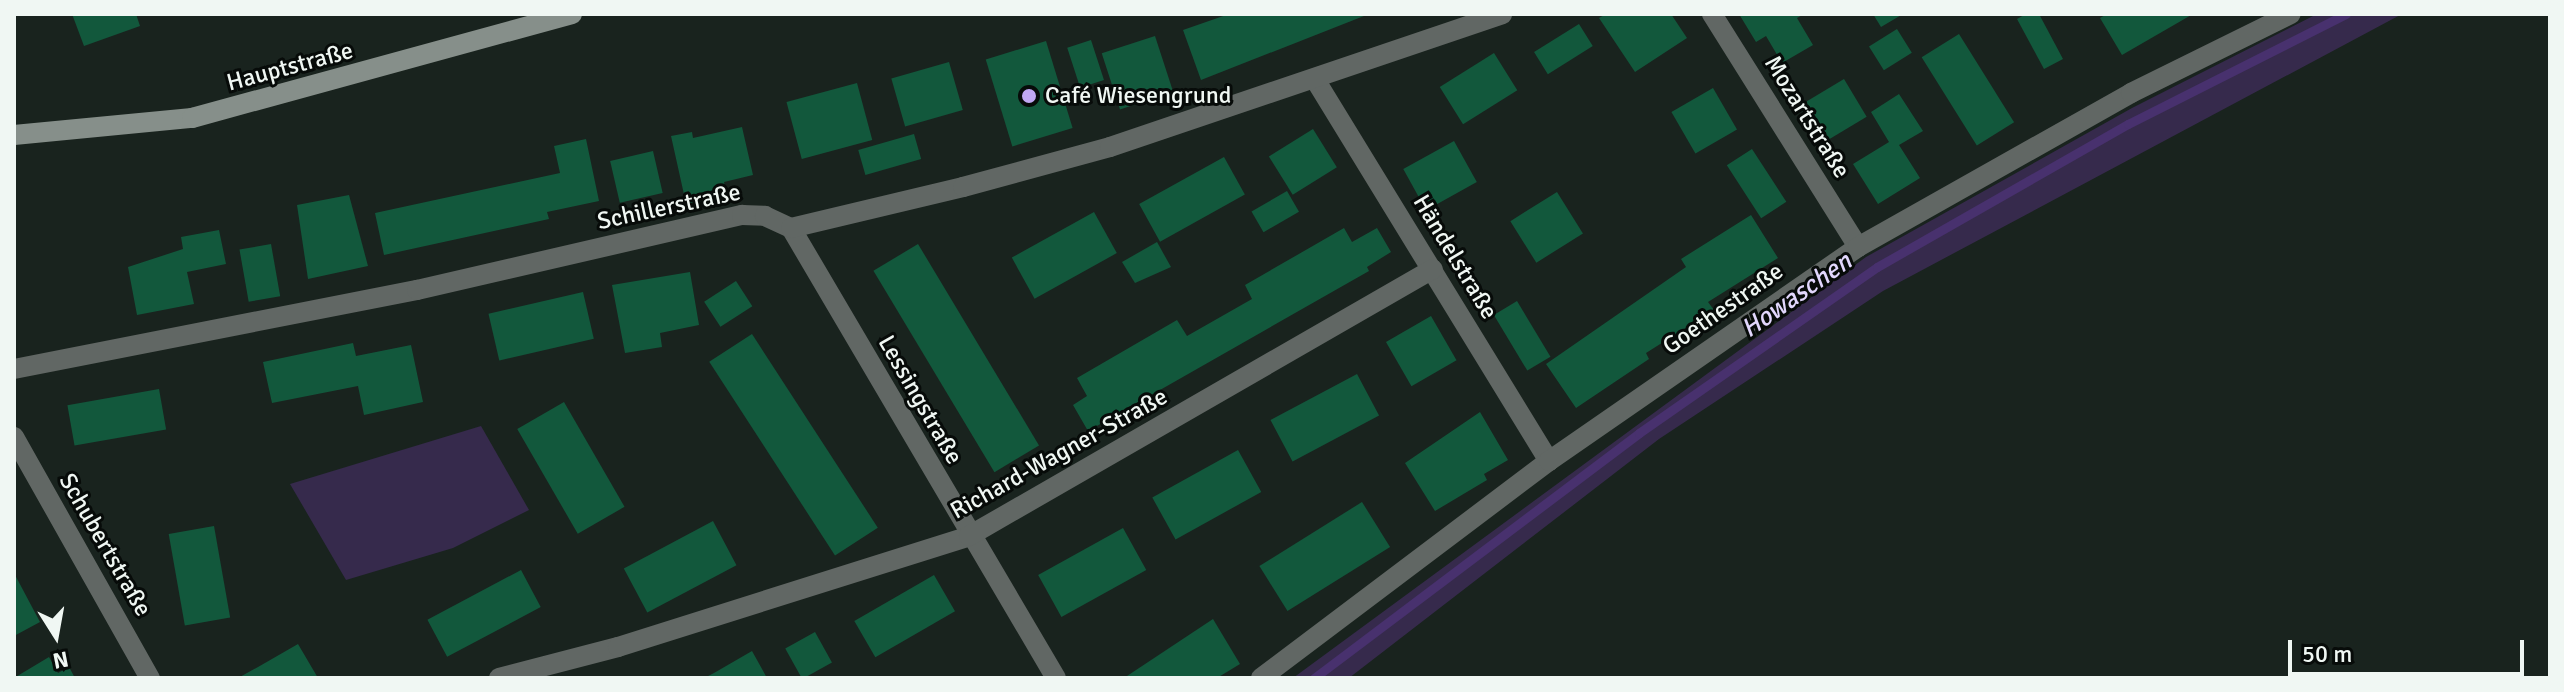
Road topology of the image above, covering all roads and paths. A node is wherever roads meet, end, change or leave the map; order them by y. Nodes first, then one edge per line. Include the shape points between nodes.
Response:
1 (572, 14) edge
2 (1502, 14) edge
3 (1712, 14) edge
4 (2291, 14) edge
5 (520, 21) edge
6 (1316, 81) junction
7 (14, 135) edge
8 (791, 228) junction
9 (1858, 247) junction
10 (1433, 269) junction
11 (14, 369) edge
12 (14, 437) edge
13 (1549, 461) junction
14 (969, 536) junction
15 (150, 678) edge
16 (499, 678) edge
17 (1056, 678) edge
18 (1261, 678) edge

1 - 5 main road, Hauptstraße
2 - 6 street
3 - 9 street, Mozartstraße
4 - 9 street, Goethestraße via 2131,93
5 - 7 main road, Hauptstraße via 192,118
6 - 8 street via 1110,147
6 - 10 street, Händelstraße
8 - 11 street, Schillerstraße via 765,216 742,215 417,290
8 - 14 street, Lessingstraße
9 - 13 street, Goethestraße
10 - 13 street, Händelstraße
10 - 14 street, Richard-Wagner-Straße
12 - 15 street, Schubertstraße
13 - 18 street, Goethestraße
14 - 16 street, Richard-Wagner-Straße via 618,647
14 - 17 street, Lessingstraße

